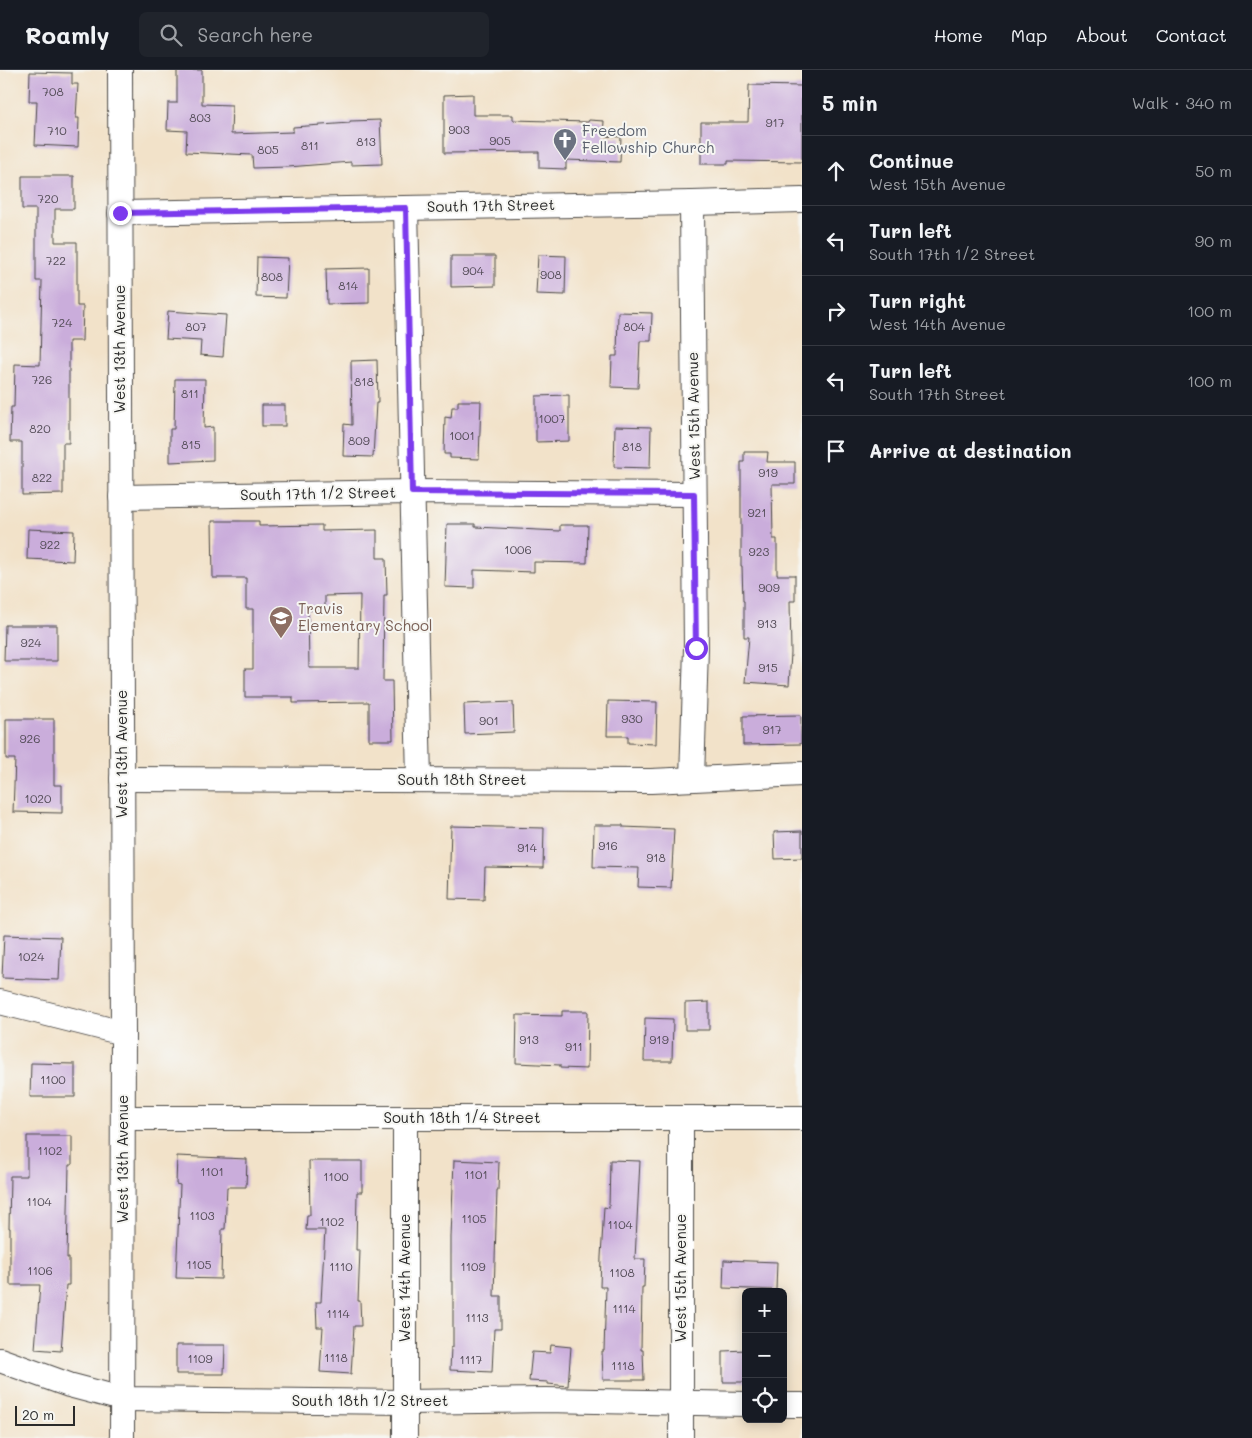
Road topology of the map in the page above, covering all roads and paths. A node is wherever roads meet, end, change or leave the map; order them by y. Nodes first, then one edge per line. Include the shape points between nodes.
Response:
1 (120, 70) edge
2 (802, 200) edge
3 (692, 203) junction
4 (406, 208) junction
5 (120, 213) junction
6 (412, 492) junction
7 (694, 494) junction
8 (121, 497) junction
9 (802, 774) edge
10 (122, 779) junction
11 (692, 779) junction
12 (419, 780) junction
13 (0, 1002) edge
14 (123, 1033) junction
15 (123, 1118) junction
16 (405, 1118) junction
17 (681, 1118) junction
18 (802, 1118) edge
19 (0, 1360) edge
20 (122, 1399) junction
21 (405, 1402) junction
22 (681, 1403) junction
23 (742, 1404) edge
24 (787, 1405) edge
25 (802, 1405) edge
26 (122, 1438) edge
27 (405, 1438) edge
28 (681, 1438) edge

1 - 5 street, West 13th Avenue
2 - 3 street, South 17th Street
3 - 4 street, South 17th Street
3 - 7 street, West 15th Avenue
4 - 5 street, South 17th Street
4 - 6 street
5 - 8 street, West 13th Avenue
6 - 7 street, South 17th 1/2 Street
6 - 8 street, South 17th 1/2 Street
6 - 12 street
7 - 11 street, West 15th Avenue via 696,648
8 - 10 street, West 13th Avenue
9 - 11 street, South 18th Street
10 - 12 street, South 18th Street
10 - 14 street, West 13th Avenue
11 - 12 street, South 18th Street
13 - 14 street
14 - 15 street, West 13th Avenue
15 - 16 street, South 18th 1/4 Street
15 - 20 street, West 13th Avenue
16 - 17 street, South 18th 1/4 Street
16 - 21 street, West 14th Avenue
17 - 18 street, South 18th 1/4 Street
17 - 22 street, West 15th Avenue
19 - 20 street, South 18th 1/2 Street via 69,1385
20 - 21 street, South 18th 1/2 Street
20 - 26 street, West 13th Avenue
21 - 22 street, South 18th 1/2 Street via 546,1400
21 - 27 street, West 14th Avenue
22 - 23 street, South 18th 1/2 Street
22 - 28 street, West 15th Avenue
24 - 25 street

